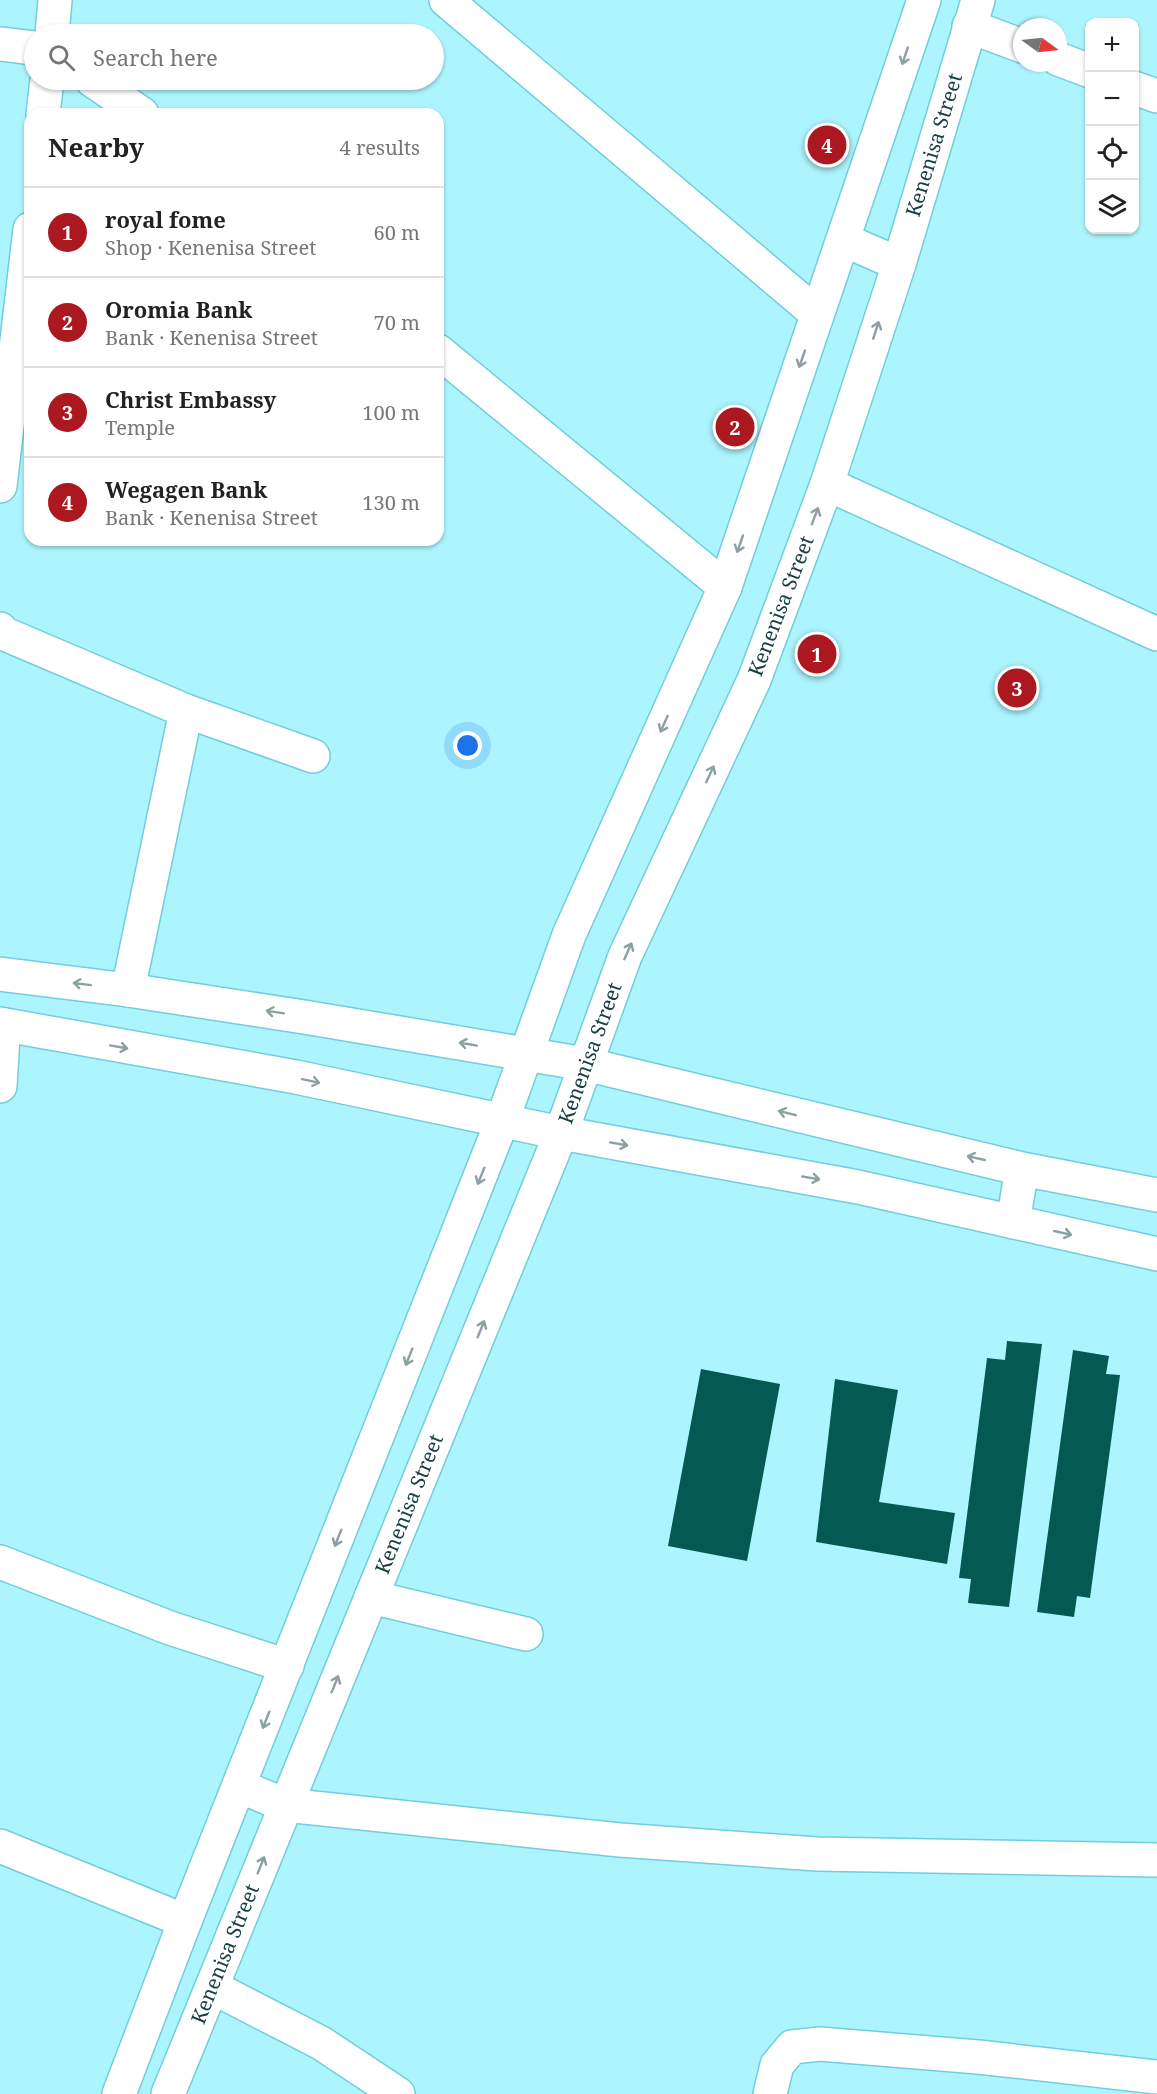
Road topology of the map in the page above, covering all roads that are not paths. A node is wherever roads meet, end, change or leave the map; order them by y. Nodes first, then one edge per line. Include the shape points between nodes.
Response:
1 (55, 0) edge
2 (446, 0) edge
3 (919, 2) edge
4 (974, 13) edge
5 (53, 24) edge
6 (1013, 40) edge
7 (0, 44) edge
8 (24, 47) edge
9 (1067, 62) edge
10 (1085, 69) edge
11 (46, 90) edge
12 (107, 90) edge
13 (1139, 90) edge
14 (1157, 96) edge
15 (44, 108) edge
16 (133, 108) edge
17 (844, 240) junction
18 (899, 264) junction
19 (24, 280) edge
20 (817, 314) junction
21 (444, 356) edge
22 (827, 484) junction
23 (0, 486) edge
24 (725, 587) junction
25 (0, 629) edge
26 (1157, 634) edge
27 (186, 711) junction
28 (313, 756) dead end
29 (0, 951) edge
30 (0, 974) edge
31 (34, 979) junction
32 (128, 990) junction
33 (7, 1032) edge
34 (525, 1054) junction
35 (585, 1064) junction
36 (0, 1086) edge
37 (502, 1121) junction
38 (561, 1133) junction
39 (1022, 1169) junction
40 (1157, 1195) edge
41 (1013, 1222) junction
42 (1157, 1254) edge
43 (0, 1563) edge
44 (371, 1597) junction
45 (526, 1634) dead end
46 (287, 1666) junction
47 (239, 1786) junction
48 (285, 1805) junction
49 (0, 1846) edge
50 (1157, 1860) edge
51 (185, 1921) junction
52 (212, 1987) junction
53 (1157, 2077) edge
54 (119, 2094) edge
55 (168, 2094) edge
56 (398, 2094) edge
57 (770, 2094) edge

1 - 5 main road
2 - 20 main road
3 -> 17 main road
4 - 6 main road
4 - 18 main road, Kenenisa Street
7 - 8 main road
9 - 10 main road
11 - 15 main road
12 - 16 main road
13 - 14 main road
17 - 18 main road
17 - 20 main road
22 -> 18 main road, Kenenisa Street
19 - 23 main road
20 -> 24 main road
21 - 24 main road
22 - 26 main road
35 -> 22 main road, Kenenisa Street via 626,956 753,680
24 -> 34 main road via 569,935
25 - 27 main road
27 - 28 main road
27 - 32 main road
29 - 31 main road via 23,960
30 - 31 main road
32 -> 31 main road
34 -> 32 main road
33 - 36 main road
33 -> 37 main road via 296,1077
34 - 35 main road
34 - 37 main road
35 - 38 main road, Kenenisa Street
39 -> 35 main road
37 - 38 main road
37 -> 46 main road
38 -> 41 main road via 858,1187
44 -> 38 main road, Kenenisa Street
39 - 40 main road
39 - 41 main road
41 -> 42 main road
43 - 46 main road via 170,1628
44 - 45 main road
48 -> 44 main road, Kenenisa Street
46 -> 47 main road
47 - 48 main road
47 - 51 main road
48 - 50 main road via 620,1840 817,1854
52 -> 48 main road, Kenenisa Street
49 - 51 main road
51 - 54 main road
52 - 55 main road, Kenenisa Street
52 - 56 main road via 321,2043
53 - 57 main road via 820,2044 792,2047 777,2065

